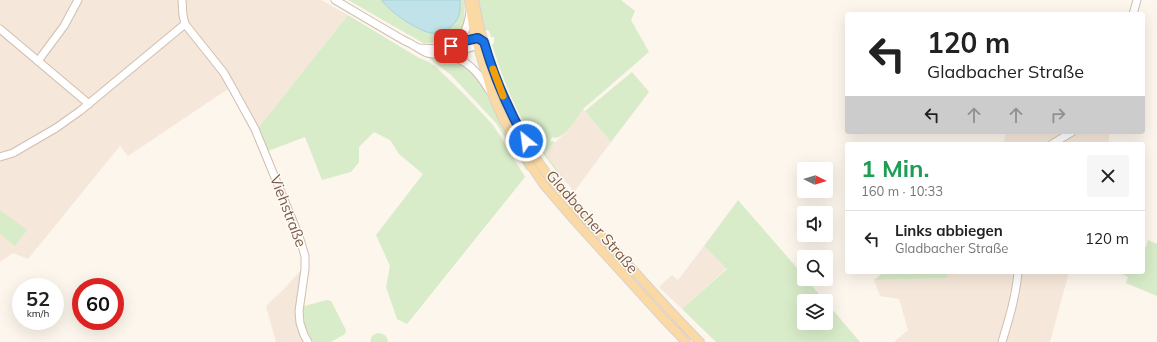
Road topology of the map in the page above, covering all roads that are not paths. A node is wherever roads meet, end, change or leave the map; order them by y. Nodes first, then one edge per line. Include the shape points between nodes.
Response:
1 (78, 0) edge
2 (182, 0) edge
3 (336, 0) edge
4 (469, 0) edge
5 (474, 0) edge
6 (1137, 0) edge
7 (470, 12) junction
8 (1134, 12) edge
9 (185, 24) junction
10 (0, 29) edge
11 (479, 42) junction
12 (455, 43) junction
13 (419, 48) junction
14 (440, 54) junction
15 (38, 61) junction
16 (492, 94) junction
17 (89, 104) junction
18 (1069, 134) edge
19 (1055, 142) edge
20 (0, 157) edge
21 (1018, 274) edge
22 (308, 342) edge
23 (686, 342) edge
24 (700, 342) edge
25 (1002, 342) edge

1 - 15 street via 64,26
2 - 9 street
3 - 13 street
4 - 7 main road
5 - 11 main road
6 - 8 street
7 - 11 main road
7 - 12 street via 467,27
9 - 17 street
9 - 22 street, Viehstraße via 224,73 255,129 299,236 305,256 300,323
10 - 15 street
11 - 12 street
11 - 14 street via 463,50
11 - 16 main road, Gladbacher Straße
11 - 24 main road, Gladbacher Straße via 512,116 533,153 562,193
12 - 13 street via 440,49
13 - 14 street via 427,53
14 - 16 street via 453,56 466,63 476,71
15 - 17 street
16 - 23 main road, Gladbacher Straße via 502,117 544,185
17 - 20 street via 56,128 13,153
18 - 19 street
21 - 25 street

